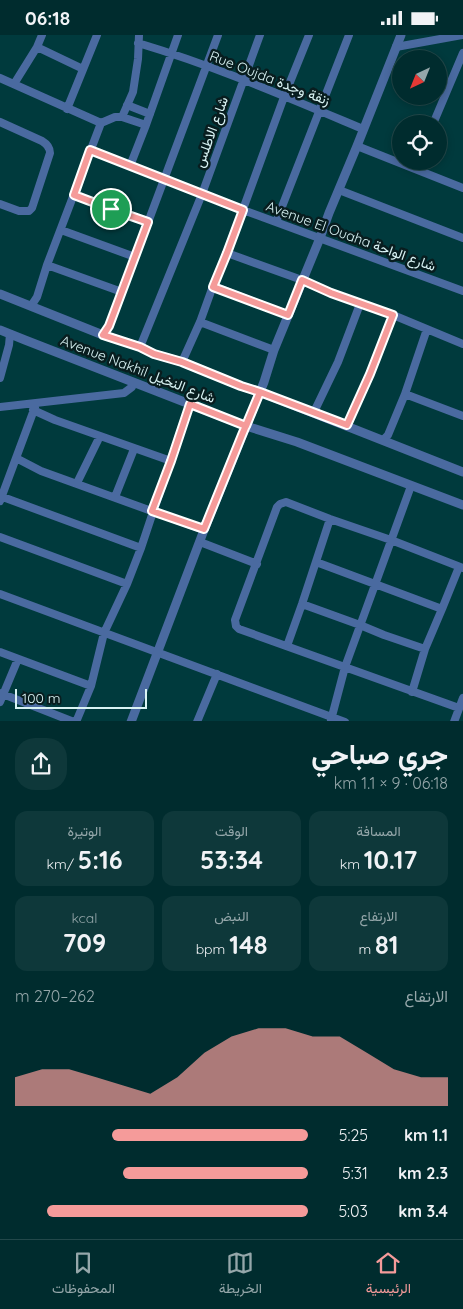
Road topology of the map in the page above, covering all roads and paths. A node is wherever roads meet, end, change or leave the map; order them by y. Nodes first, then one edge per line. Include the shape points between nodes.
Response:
1 (41, 35) edge
2 (178, 35) edge
3 (218, 35) edge
4 (260, 35) edge
5 (309, 35) edge
6 (349, 35) edge
7 (401, 35) edge
8 (462, 35) edge
9 (94, 36) edge
10 (139, 39) edge
11 (37, 47) junction
12 (396, 47) junction
13 (172, 53) junction
14 (463, 53) edge
15 (207, 66) junction
16 (83, 69) junction
17 (0, 78) edge
18 (242, 80) junction
19 (14, 84) junction
20 (284, 97) junction
21 (127, 105) junction
22 (67, 109) junction
23 (319, 110) junction
24 (150, 114) junction
25 (437, 115) edge
26 (122, 117) junction
27 (0, 122) edge
28 (101, 123) junction
29 (146, 125) junction
30 (363, 129) junction
31 (357, 146) junction
32 (90, 150) junction
33 (130, 166) junction
34 (165, 180) junction
35 (463, 188) edge
36 (339, 190) junction
37 (202, 194) junction
38 (74, 195) junction
39 (0, 203) edge
40 (243, 210) junction
41 (148, 222) junction
42 (276, 222) junction
43 (60, 230) junction
44 (320, 238) junction
45 (463, 238) edge
46 (227, 253) junction
47 (135, 257) junction
48 (47, 265) junction
49 (302, 280) junction
50 (213, 287) junction
51 (463, 291) edge
52 (122, 292) junction
53 (0, 294) edge
54 (360, 304) junction
55 (31, 307) junction
56 (288, 315) junction
57 (393, 315) junction
58 (200, 323) junction
59 (427, 329) junction
60 (0, 330) edge
61 (10, 334) junction
62 (103, 335) junction
63 (463, 344) edge
64 (140, 347) junction
65 (274, 350) junction
66 (182, 362) junction
67 (0, 378) edge
68 (132, 382) junction
69 (260, 392) junction
70 (405, 394) junction
71 (190, 404) junction
72 (35, 406) junction
73 (0, 407) edge
74 (314, 413) junction
75 (463, 416) edge
76 (347, 425) junction
77 (246, 426) junction
78 (100, 436) junction
79 (383, 440) junction
80 (134, 449) junction
81 (16, 458) junction
82 (171, 461) junction
83 (461, 469) edge
84 (77, 483) junction
85 (412, 485) junction
86 (115, 497) junction
87 (0, 498) edge
88 (463, 505) edge
89 (152, 511) junction
90 (330, 519) junction
91 (204, 529) junction
92 (0, 537) edge
93 (392, 540) junction
94 (200, 542) junction
95 (141, 548) junction
96 (316, 561) junction
97 (257, 564) junction
98 (461, 567) edge
99 (127, 584) junction
100 (375, 584) junction
101 (0, 594) edge
102 (302, 604) junction
103 (442, 609) junction
104 (360, 625) junction
105 (104, 633) junction
106 (286, 646) junction
107 (425, 649) junction
108 (0, 652) edge
109 (158, 653) junction
110 (18, 659) junction
111 (345, 667) junction
112 (217, 674) junction
113 (91, 687) junction
114 (412, 692) junction
115 (1, 696) edge
116 (463, 698) edge
117 (459, 708) junction
118 (331, 719) edge
119 (75, 721) edge
120 (131, 721) edge
121 (198, 721) edge
122 (345, 721) edge
123 (454, 721) edge

1 - 11 street
2 - 13 street
3 - 15 street
4 - 18 street, شارع الاطلس
5 - 20 street
6 - 23 street
7 - 12 street
8 - 12 street
9 - 16 street
10 - 13 street, Rue Oujda زنقة وجدة
10 - 21 street via 133,92
11 - 16 street
11 - 19 street
12 - 30 street
13 - 15 street, Rue Oujda زنقة وجدة
13 - 24 street
14 - 25 street
15 - 18 street, Rue Oujda زنقة وجدة
15 - 34 street
16 - 22 street
17 - 19 street
18 - 20 street, Rue Oujda زنقة وجدة
18 - 37 street, شارع الاطلس
19 - 22 street
20 - 23 street, Rue Oujda زنقة وجدة
20 - 40 street
21 - 24 street
21 - 26 street
22 - 28 street
23 - 30 street, Rue Oujda زنقة وجدة
23 - 42 street
24 - 29 street
26 - 28 street
26 - 29 street
27 - 39 street via 42,141 50,149 32,208 25,212
28 - 32 street
29 - 33 street
30 - 31 street
31 - 35 street
31 - 36 street
32 - 33 street, Avenue El Ouaha شارع الواحة
32 - 38 street
33 - 34 street, Avenue El Ouaha شارع الواحة
34 - 37 street, Avenue El Ouaha شارع الواحة
34 - 41 street
36 - 44 street
36 - 45 street
37 - 40 street, Avenue El Ouaha شارع الواحة
37 - 64 street, شارع الاطلس
38 - 41 street
38 - 43 street
40 - 42 street, Avenue El Ouaha شارع الواحة
40 - 46 street
41 - 47 street
42 - 44 street, Avenue El Ouaha شارع الواحة
43 - 47 street
43 - 48 street
44 - 49 street
44 - 51 street, Avenue El Ouaha شارع الواحة
46 - 49 street
46 - 50 street
47 - 52 street
48 - 52 street
48 - 55 street
49 - 54 street
49 - 56 street
50 - 56 street
50 - 58 street
52 - 62 street
53 - 55 street, Avenue Nakhil شارع النخيل
54 - 57 street
54 - 74 street
55 - 62 street, Avenue Nakhil شارع النخيل
56 - 65 street
57 - 59 street
57 - 76 street
58 - 65 street
58 - 66 street
59 - 63 street
59 - 70 street
60 - 61 street, Avenue Nakhil شارع النخيل
61 - 67 street
61 - 68 street, Avenue Nakhil شارع النخيل
62 - 64 street, Avenue Nakhil شارع النخيل
64 - 66 street, Avenue Nakhil شارع النخيل
65 - 69 street
66 - 69 street, Avenue Nakhil شارع النخيل
68 - 71 street, Avenue Nakhil شارع النخيل
68 - 72 street via 132,387 124,393
69 - 74 street, Avenue Nakhil شارع النخيل
69 - 77 street
70 - 75 street
70 - 79 street
71 - 77 street, Avenue Nakhil شارع النخيل
71 - 82 street
72 - 73 street
72 - 78 street
72 - 81 street
74 - 76 street, Avenue Nakhil شارع النخيل
76 - 79 street, Avenue Nakhil شارع النخيل
77 - 85 street, Avenue Nakhil شارع النخيل
77 - 91 street
78 - 80 street
78 - 84 street
79 - 83 street, Avenue Nakhil شارع النخيل
80 - 82 street
80 - 86 street
81 - 84 street via 41,471
81 - 87 street
82 - 89 street
84 - 86 street
85 - 88 street, Avenue Nakhil شارع النخيل
85 - 93 street
86 - 89 street
87 - 95 street
89 - 91 street
89 - 95 street
90 - 93 street
90 - 96 street
90 - 97 street via 286,502 280,504
91 - 94 street
92 - 99 street
93 - 98 street
93 - 100 street
94 - 97 street
94 - 109 street
95 - 99 street
96 - 100 street
96 - 102 street
97 - 106 street via 235,620 236,626
98 - 103 street
99 - 105 street
100 - 103 street
100 - 104 street
101 - 105 street
102 - 104 street
102 - 106 street
103 - 107 street
104 - 107 street
104 - 111 street
105 - 109 street
105 - 113 street
106 - 111 street
107 - 114 street
108 - 110 street
109 - 112 street
109 - 120 street
110 - 113 street
110 - 115 street
111 - 114 street
111 - 118 street
112 - 118 street
112 - 121 street
113 - 119 street
114 - 117 street
115 - 119 street
116 - 117 street
117 - 123 street
118 - 122 street

